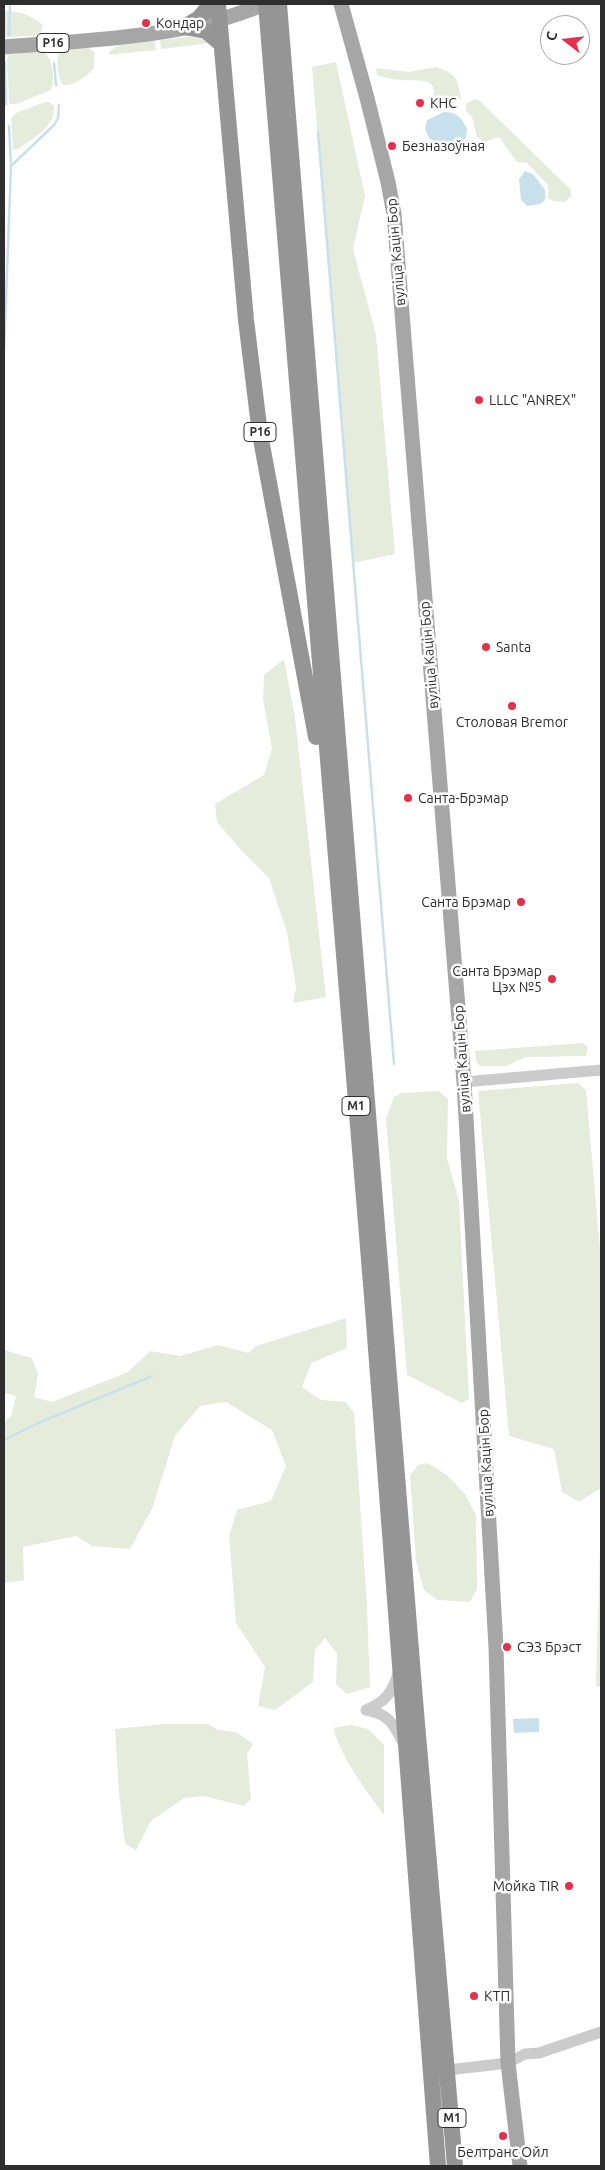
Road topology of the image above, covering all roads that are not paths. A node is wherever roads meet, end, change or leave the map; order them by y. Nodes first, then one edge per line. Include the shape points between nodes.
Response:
1 (211, 4) edge
2 (218, 4) edge
3 (265, 4) edge
4 (279, 4) edge
5 (341, 4) edge
6 (219, 20) junction
7 (184, 27) junction
8 (275, 42) junction
9 (221, 44) junction
10 (4, 47) edge
11 (334, 840) junction
12 (601, 1070) edge
13 (464, 1082) junction
14 (400, 1665) junction
15 (407, 1751) junction
16 (601, 2032) edge
17 (508, 2063) junction
18 (448, 2070) junction
19 (438, 2166) edge
20 (455, 2166) edge
21 (520, 2166) edge

1 - 7 highway, Р16 via 200,18
2 - 6 highway, Р16
3 - 6 main road, Р16
3 - 8 highway, М1
4 - 8 highway, М1
5 - 13 main road, вуліца Кацін Бор via 394,214
6 - 7 main road, Р16
6 - 9 highway, Р16
7 - 9 highway, Р16 via 206,32
7 - 10 main road, Р16 via 102,39
8 - 11 highway, М1
8 - 18 highway, М1
9 - 11 highway, Р16 via 246,320 260,434
11 - 14 highway, М1
12 - 13 street
13 - 17 main road, вуліца Кацін Бор via 496,1647
14 - 15 highway, М1
14 - 15 street via 390,1694 366,1710 385,1715
15 - 19 highway, М1
16 - 17 street via 525,2054
17 - 18 street
17 - 21 main road, вуліца Кацін Бор
18 - 20 highway, М1

